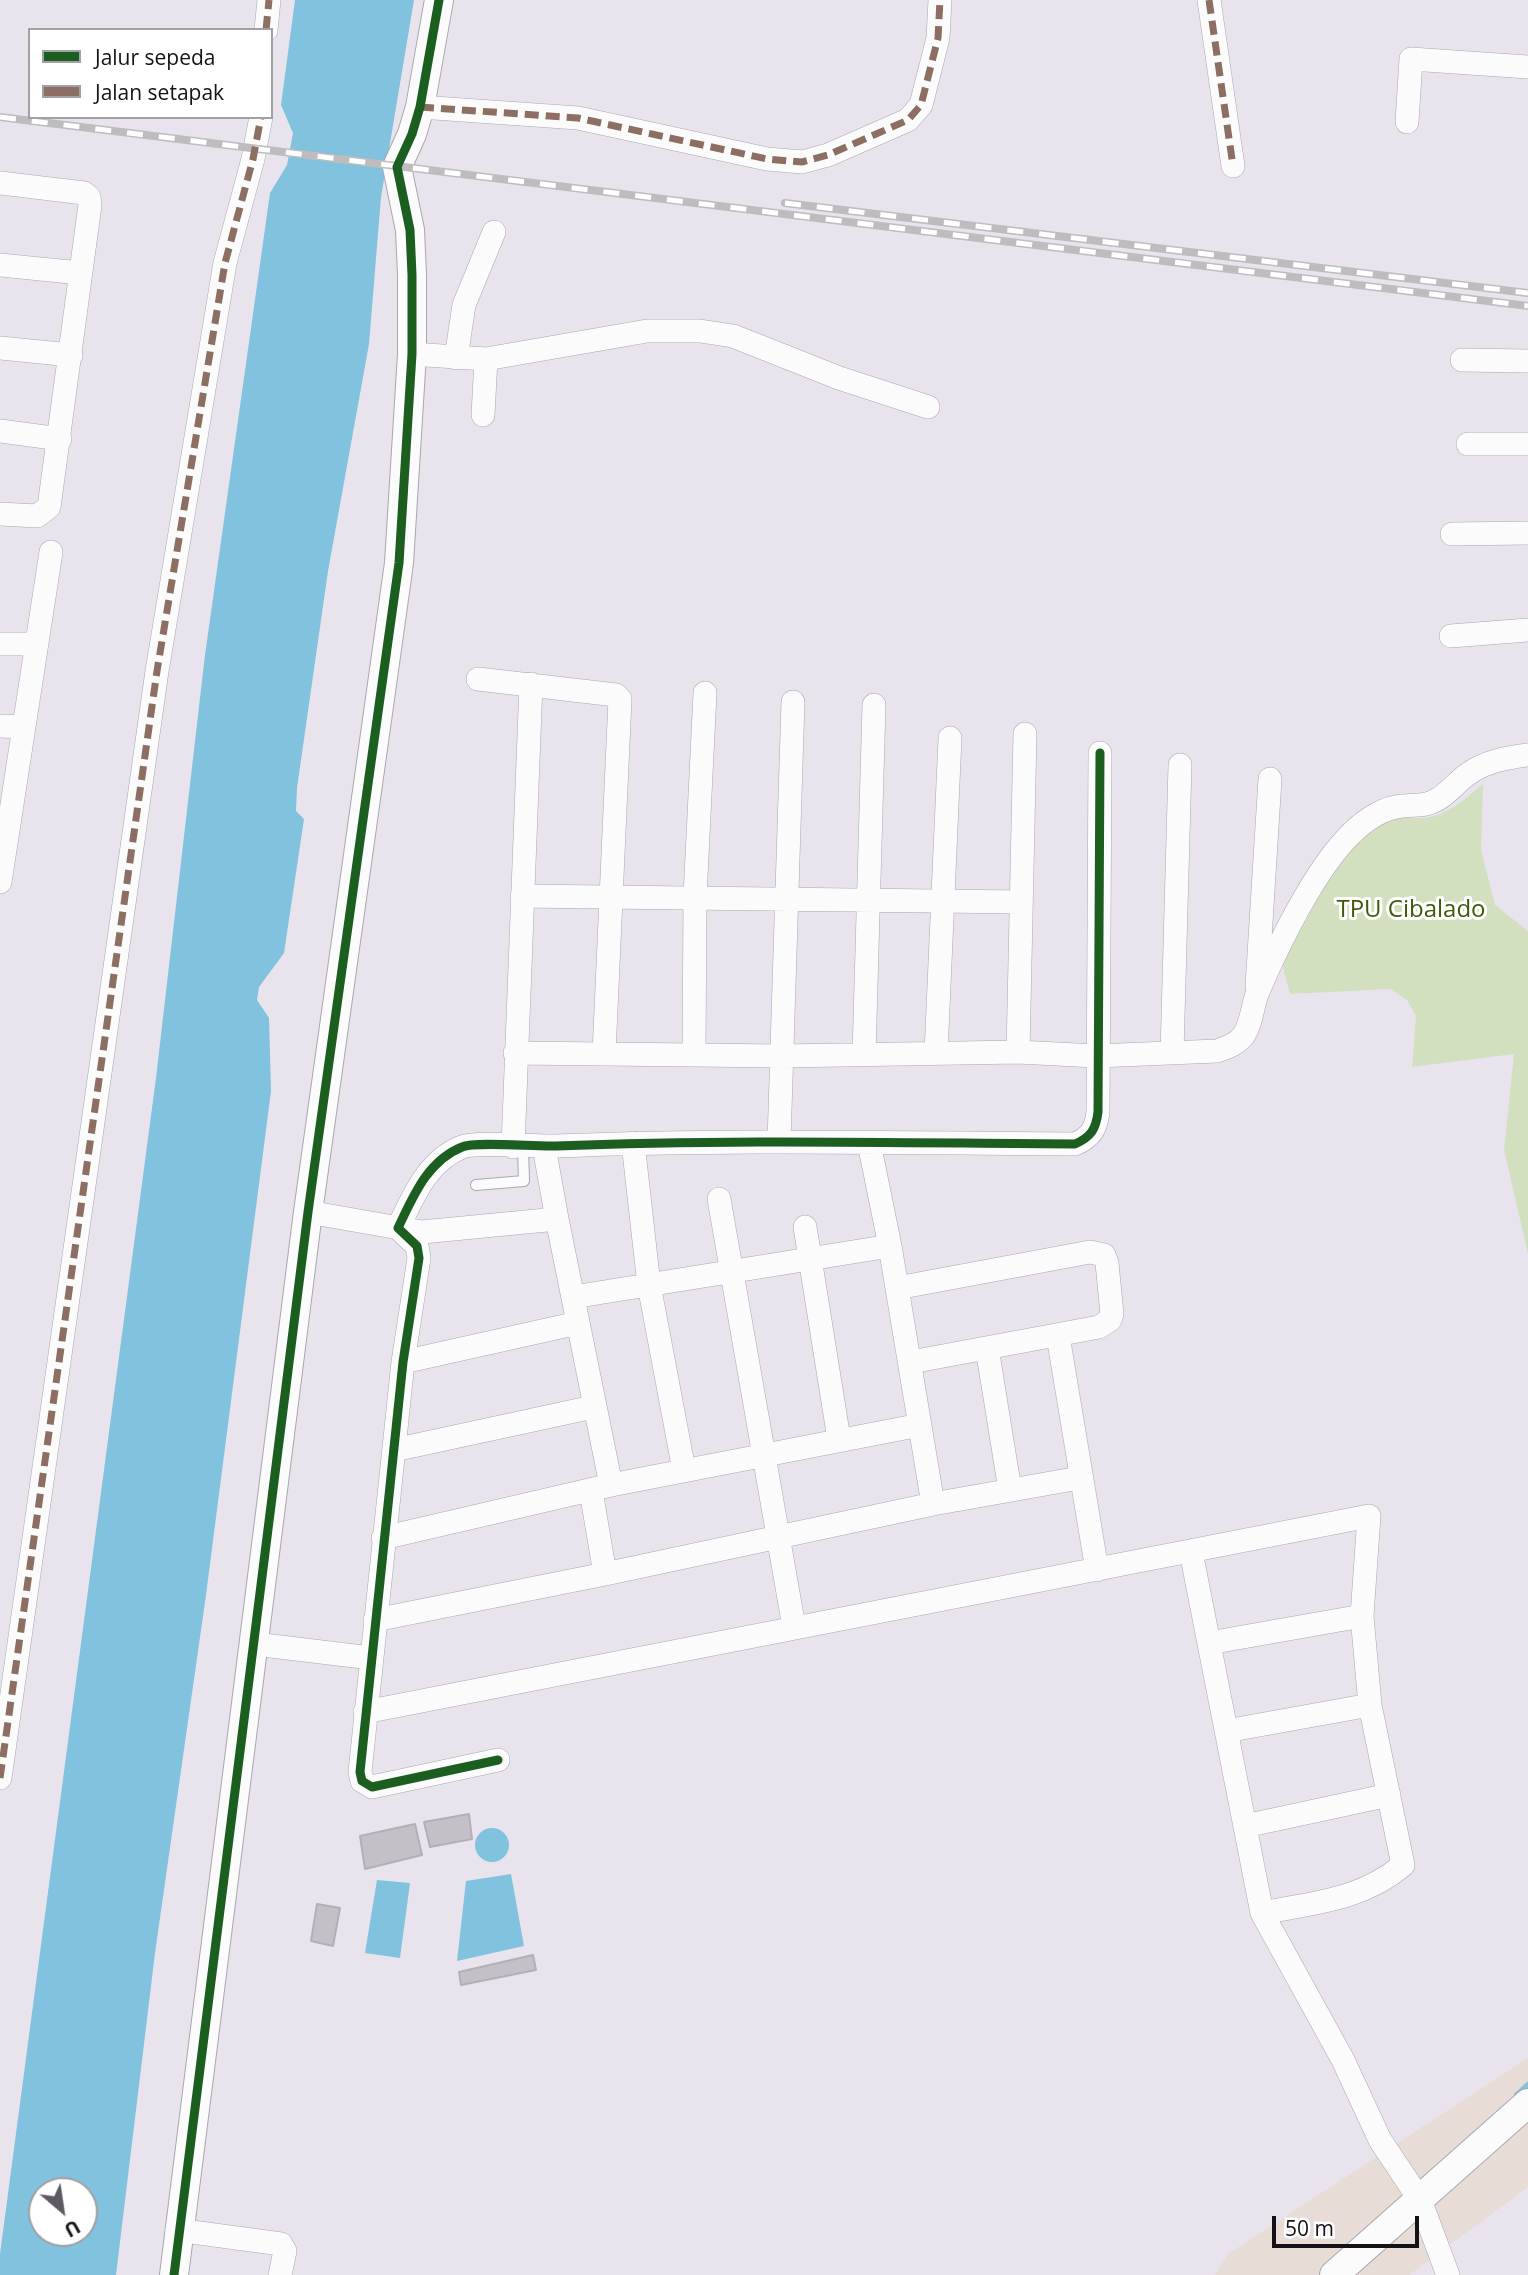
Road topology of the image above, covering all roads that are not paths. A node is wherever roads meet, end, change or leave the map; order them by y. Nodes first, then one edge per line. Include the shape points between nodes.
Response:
1 (269, 0) edge
2 (439, 0) edge
3 (940, 0) edge
4 (1209, 0) edge
5 (266, 28) edge
6 (1528, 67) edge
7 (420, 107) junction
8 (261, 119) edge
9 (1407, 122) dead end
10 (1233, 166) dead end
11 (0, 183) edge
12 (494, 232) dead end
13 (0, 265) edge
14 (80, 273) junction
15 (0, 348) edge
16 (412, 354) junction
17 (71, 355) junction
18 (456, 358) junction
19 (486, 359) junction
20 (1462, 359) dead end
21 (1528, 361) edge
22 (928, 407) dead end
23 (483, 415) dead end
24 (0, 432) edge
25 (60, 439) junction
26 (1468, 444) dead end
27 (1528, 444) edge
28 (0, 514) edge
29 (1528, 533) edge
30 (1452, 534) dead end
31 (51, 552) dead end
32 (1528, 630) edge
33 (1451, 636) dead end
34 (0, 643) edge
35 (37, 644) junction
36 (478, 679) dead end
37 (531, 684) junction
38 (705, 694) dead end
39 (793, 702) dead end
40 (874, 705) dead end
41 (0, 726) edge
42 (24, 727) junction
43 (1025, 734) dead end
44 (950, 738) dead end
45 (1100, 753) dead end
46 (1528, 755) edge
47 (1180, 765) dead end
48 (1270, 779) dead end
49 (6, 808) edge
50 (0, 882) edge
51 (612, 895) junction
52 (522, 896) junction
53 (695, 897) junction
54 (786, 900) junction
55 (868, 900) junction
56 (944, 900) junction
57 (1020, 902) junction
58 (1256, 998) junction
59 (1018, 1052) junction
60 (515, 1053) junction
61 (936, 1053) junction
62 (1172, 1053) junction
63 (604, 1054) junction
64 (694, 1054) junction
65 (864, 1055) junction
66 (782, 1056) junction
67 (1096, 1056) junction
68 (779, 1142) junction
69 (633, 1143) junction
70 (870, 1143) junction
71 (527, 1147) junction
72 (476, 1185) dead end
73 (719, 1199) dead end
74 (307, 1212) junction
75 (557, 1220) junction
76 (805, 1227) dead end
77 (398, 1228) junction
78 (890, 1246) junction
79 (811, 1259) junction
80 (731, 1272) junction
81 (649, 1285) junction
82 (897, 1287) junction
83 (573, 1297) junction
84 (578, 1324) junction
85 (1058, 1336) junction
86 (987, 1348) junction
87 (403, 1362) junction
88 (911, 1362) junction
89 (593, 1407) junction
90 (920, 1425) junction
91 (839, 1439) junction
92 (394, 1450) junction
93 (762, 1455) junction
94 (684, 1470) junction
95 (1079, 1478) junction
96 (601, 1488) junction
97 (1010, 1490) junction
98 (933, 1504) junction
99 (383, 1538) junction
100 (778, 1538) junction
101 (1191, 1552) junction
102 (1097, 1570) junction
103 (605, 1574) junction
104 (1362, 1616) junction
105 (375, 1620) junction
106 (794, 1627) junction
107 (1209, 1643) junction
108 (255, 1644) junction
109 (371, 1658) junction
110 (1370, 1705) junction
111 (365, 1712) junction
112 (1226, 1731) junction
113 (498, 1760) dead end
114 (0, 1778) edge
115 (1389, 1795) junction
116 (1245, 1826) junction
117 (1262, 1913) junction
118 (1528, 2103) edge
119 (1420, 2200) junction
120 (177, 2230) junction
121 (174, 2275) edge
122 (280, 2275) edge
123 (1334, 2275) edge
124 (1448, 2275) edge

1 - 5 street
2 - 7 street
3 - 7 street via 938,38 920,105 908,120 802,162 767,159 578,118
4 - 10 street
6 - 9 street via 1411,60
7 - 16 street via 397,167 410,230
8 - 114 street via 225,263 157,671
11 - 14 street via 89,197
12 - 18 street via 464,305
13 - 14 street
14 - 17 street
15 - 17 street
16 - 18 street
16 - 74 street via 399,563
17 - 25 street
18 - 19 street
19 - 22 street via 647,331 700,331 733,336
19 - 23 street
20 - 21 street
24 - 25 street
25 - 28 street via 45,513 29,517
26 - 27 street
29 - 30 street
31 - 35 street
32 - 33 street
34 - 35 street
35 - 42 street
36 - 37 street
37 - 51 street via 621,699
37 - 52 street
38 - 53 street
39 - 54 street
40 - 55 street
41 - 42 street
42 - 49 street
43 - 57 street
44 - 56 street
45 - 67 street
46 - 58 street via 1496,760 1469,773 1436,801 1383,812 1354,831 1334,851
47 - 62 street
48 - 58 street
49 - 50 street
51 - 52 street
51 - 53 street
51 - 63 street
52 - 60 street
53 - 54 street
53 - 64 street
54 - 55 street
54 - 66 street
55 - 56 street
55 - 65 street
56 - 57 street
56 - 61 street
57 - 59 street
58 - 62 street via 1243,1036 1232,1046
59 - 61 street
59 - 67 street
60 - 63 street
60 - 71 street
61 - 65 street
62 - 67 street
63 - 64 street
64 - 66 street
65 - 66 street
66 - 68 street
67 - 70 street via 1096,1123 1092,1134 1075,1144
68 - 69 street
68 - 70 street
69 - 71 street
69 - 81 street
70 - 78 street
71 - 72 lane via 524,1181
71 - 75 street
71 - 77 street via 465,1145 448,1154 423,1179
73 - 80 street
74 - 77 street
74 - 108 street
75 - 77 street via 445,1232
75 - 83 street
76 - 79 street
77 - 87 street via 417,1246 419,1258
78 - 79 street
78 - 82 street
79 - 80 street
79 - 91 street
80 - 81 street
80 - 93 street
81 - 83 street
81 - 94 street
82 - 85 street via 1099,1252 1107,1263 1110,1320
82 - 88 street
83 - 84 street
84 - 87 street
84 - 89 street
85 - 86 street
85 - 95 street
86 - 88 street
86 - 97 street
87 - 92 street
88 - 90 street
89 - 92 street
89 - 96 street
90 - 91 street
90 - 98 street
91 - 93 street
92 - 99 street
93 - 94 street
93 - 100 street
94 - 96 street
95 - 97 street
95 - 102 street
96 - 99 street
96 - 103 street
97 - 98 street
98 - 100 street
99 - 105 street
100 - 103 street
100 - 106 street
101 - 102 street
101 - 104 street via 1369,1516
101 - 107 street
102 - 106 street
103 - 105 street
104 - 107 street
104 - 110 street
105 - 109 street
106 - 111 street
107 - 112 street
108 - 109 street
108 - 120 street
109 - 111 street
110 - 112 street
110 - 115 street
111 - 113 street via 359,1772 366,1786
112 - 116 street
115 - 116 street
115 - 117 street via 1403,1865 1382,1883 1343,1898
116 - 117 street
117 - 119 street via 1343,2060 1380,2140
118 - 119 street
119 - 123 street
119 - 124 street
120 - 121 street
120 - 122 street via 281,2244 285,2251

